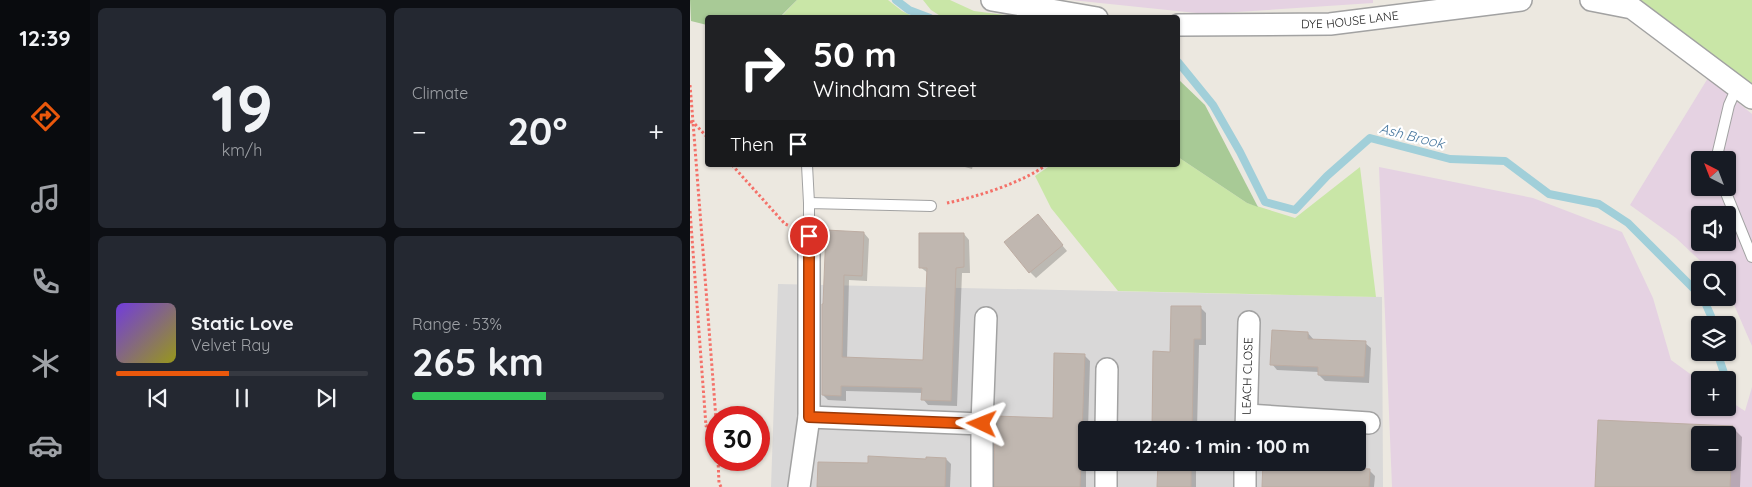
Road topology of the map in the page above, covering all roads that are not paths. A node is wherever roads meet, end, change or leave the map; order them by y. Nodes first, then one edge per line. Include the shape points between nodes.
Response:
1 (992, 0) edge
2 (1521, 0) edge
3 (1591, 0) edge
4 (1634, 4) edge
5 (1080, 15) edge
6 (1180, 25) edge
7 (1744, 93) edge
8 (1718, 151) edge
9 (806, 167) edge
10 (1727, 196) edge
11 (810, 203) junction
12 (931, 206) road end
13 (809, 236) joint
14 (1752, 257) edge
15 (986, 318) dead end
16 (1249, 322) dead end
17 (1107, 369) dead end
18 (809, 417) junction
19 (1106, 421) edge
20 (1247, 421) edge
21 (1366, 423) edge
22 (1370, 423) dead end
23 (982, 424) junction
24 (1106, 471) edge
25 (1246, 471) edge
26 (799, 487) edge
27 (982, 487) edge
28 (1106, 487) edge
29 (1245, 487) edge

1 - 5 street
2 - 6 street, DYE HOUSE LANE via 1330,24
3 - 4 street
4 - 7 street
7 - 8 lane via 1729,105
9 - 11 lane
10 - 14 lane
11 - 12 lane
11 - 13 lane
13 - 18 street
15 - 23 street
16 - 20 street, LEACH CLOSE
17 - 19 street
18 - 23 street
18 - 26 street
21 - 22 street
23 - 27 street
24 - 28 street
25 - 29 street

